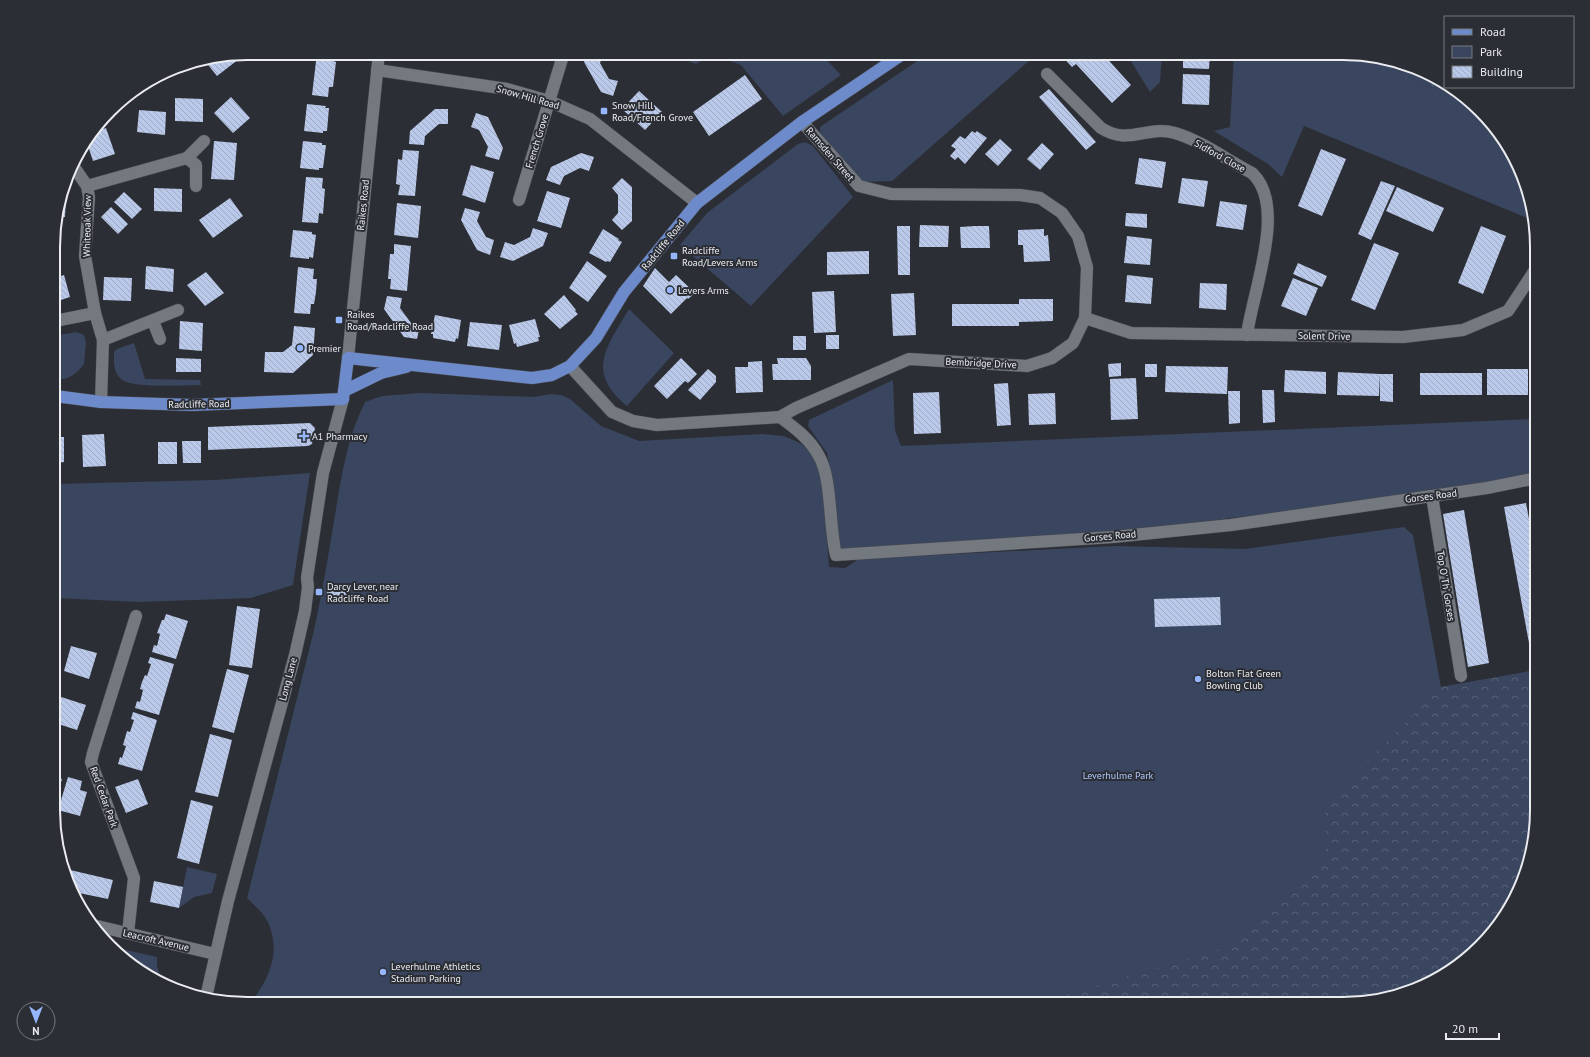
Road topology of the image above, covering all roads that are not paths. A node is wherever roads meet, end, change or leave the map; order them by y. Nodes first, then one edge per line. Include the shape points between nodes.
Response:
1 (378, 60) edge
2 (561, 60) edge
3 (894, 60) edge
4 (377, 70) junction
5 (1047, 74) dead end
6 (549, 101) junction
7 (802, 122) junction
8 (204, 141) dead end
9 (187, 158) junction
10 (76, 171) edge
11 (87, 186) junction
12 (196, 186) dead end
13 (859, 186) joint
14 (519, 200) dead end
15 (697, 203) junction
16 (1530, 278) edge
17 (178, 310) dead end
18 (95, 313) junction
19 (1085, 318) junction
20 (60, 319) edge
21 (153, 321) junction
22 (1247, 335) junction
23 (160, 339) dead end
24 (103, 340) junction
25 (348, 358) junction
26 (416, 365) junction
27 (570, 366) junction
28 (344, 395) junction
29 (60, 397) edge
30 (101, 402) junction
31 (780, 417) junction
32 (1530, 479) edge
33 (1432, 496) junction
34 (136, 616) dead end
35 (1461, 676) dead end
36 (102, 927) edge
37 (128, 933) junction
38 (215, 954) junction
39 (207, 992) edge

1 - 4 street, Raikes Road
2 - 6 street, French Grove
3 - 7 main road, Radcliffe Road
4 - 6 street, Snow Hill Road via 507,89
4 - 25 street, Raikes Road
5 - 22 street, Sidford Close via 1108,133 1123,137 1157,130 1175,134 1192,140 1252,173 1259,180 1265,194 1267,237
6 - 14 street, French Grove
6 - 15 street, Snow Hill Road via 590,119
7 - 13 street, Ramsden Street
7 - 15 main road, Radcliffe Road
8 - 9 street, Whiteoak View
9 - 11 street, Whiteoak View
9 - 12 street via 196,165
10 - 11 street, Whiteoak View
11 - 18 street, Whiteoak View via 89,197 85,256
13 - 19 street, Bembridge Drive via 891,194 1020,195 1040,198 1062,213 1078,236 1086,267
15 - 27 main road, Radcliffe Road via 624,292 596,338
16 - 22 street, Solent Drive via 1508,311 1462,330 1403,337
17 - 21 street
18 - 20 street
18 - 24 street, Whiteoak View
19 - 22 street, Solent Drive via 1131,333
19 - 31 street, Bembridge Drive via 1073,343 1052,358 1027,366 909,359
21 - 23 street
21 - 24 street
24 - 30 street, Whiteoak View
25 - 26 main road, Radcliffe Road
25 - 28 main road, Long Lane
26 - 27 main road, Radcliffe Road via 532,378 552,375
26 - 28 main road, Radcliffe Road via 381,373
27 - 31 street, Bembridge Drive via 612,412 633,421 657,425
28 - 30 main road, Radcliffe Road via 192,405
28 - 38 street, Long Lane via 323,473 307,578 305,611 295,655
29 - 30 main road, Radcliffe Road
31 - 33 street, Gorses Road via 803,434 820,456 826,475 836,555 1113,537 1231,525
32 - 33 street, Gorses Road
33 - 35 street, Top O' Th' Gorses
34 - 37 street, Red Cedar Park via 91,762 134,878
36 - 37 street, Leacroft Avenue
37 - 38 street, Leacroft Avenue
38 - 39 street, Long Lane

